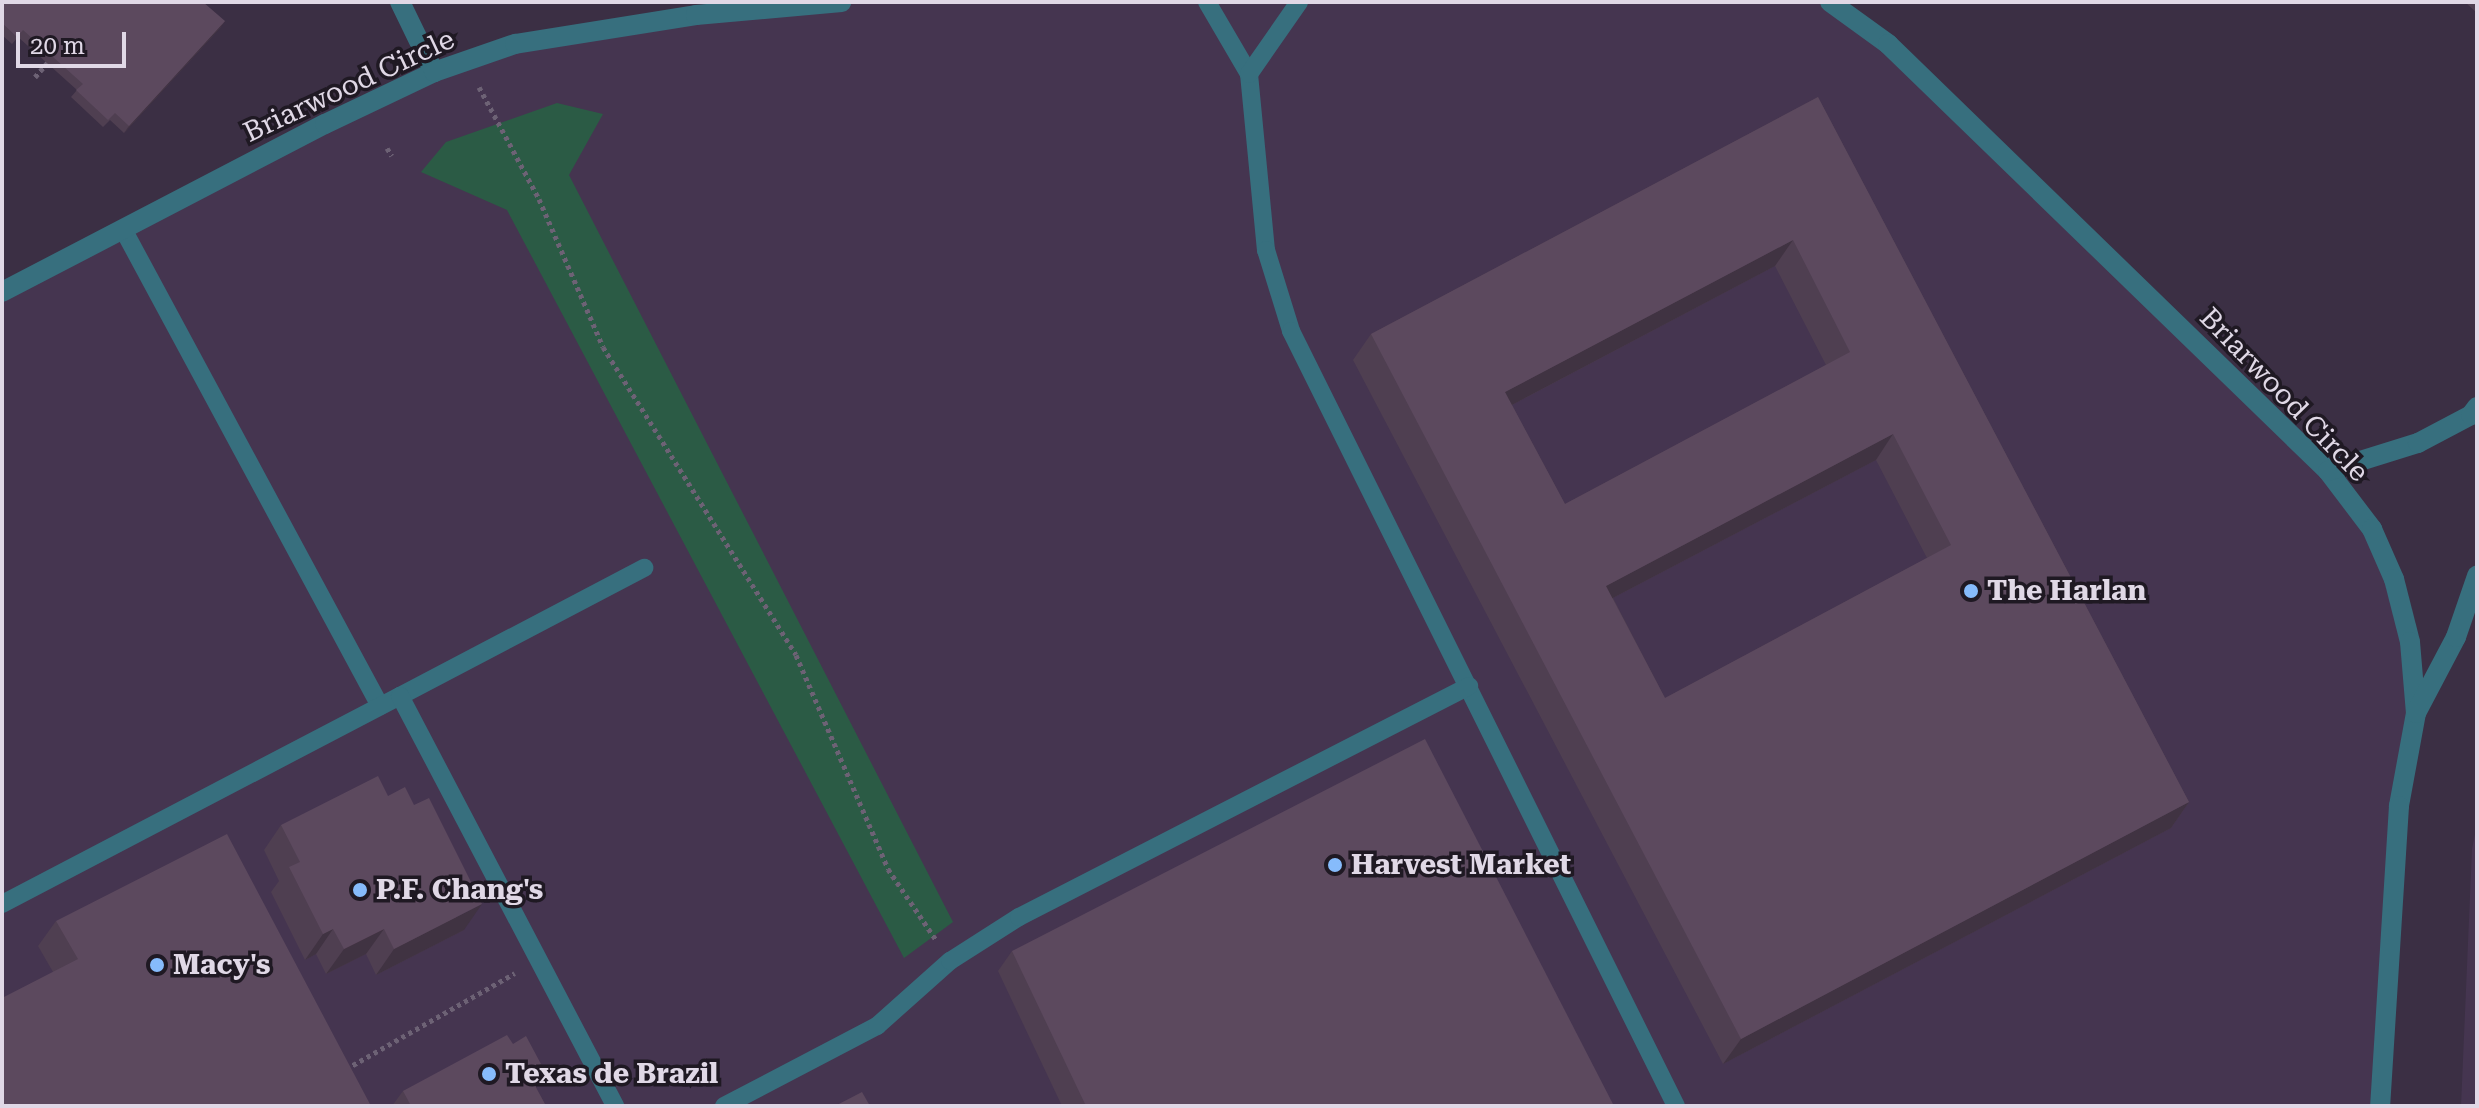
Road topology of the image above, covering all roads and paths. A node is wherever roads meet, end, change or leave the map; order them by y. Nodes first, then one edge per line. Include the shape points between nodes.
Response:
1 (400, 2) edge
2 (841, 2) edge
3 (1207, 2) edge
4 (1299, 2) edge
5 (1830, 2) edge
6 (54, 56) edge
7 (466, 61) junction
8 (434, 72) junction
9 (1249, 74) junction
10 (35, 77) dead end
11 (387, 148) dead end
12 (392, 156) dead end
13 (123, 229) junction
14 (2, 292) edge
15 (2477, 407) edge
16 (2328, 471) junction
17 (644, 568) dead end
18 (2477, 576) edge
19 (1469, 686) junction
20 (400, 696) junction
21 (380, 706) junction
22 (2416, 713) junction
23 (2, 904) edge
24 (540, 959) junction
25 (950, 961) junction
26 (338, 1073) edge
27 (615, 1106) edge
28 (724, 1106) edge
29 (1676, 1106) edge
30 (2380, 1106) edge

1 - 8 street
2 - 7 street, Briarwood Circle via 696,15 515,44
3 - 9 lane
4 - 9 lane
5 - 16 street, Briarwood Circle via 1888,44
6 - 10 path
7 - 8 street, Briarwood Circle
7 - 25 path via 539,199 603,347 796,655 888,869
8 - 13 street, Briarwood Circle
9 - 19 lane via 1266,250 1291,331
11 - 12 path
13 - 14 street, Briarwood Circle
13 - 21 lane
15 - 16 street via 2418,443
16 - 22 street, Briarwood Circle via 2372,529 2394,579 2410,642
17 - 20 lane
18 - 22 street via 2456,637
19 - 25 lane via 1019,917
19 - 29 lane
20 - 21 lane
20 - 24 lane
21 - 23 lane
22 - 30 street, Briarwood Circle via 2399,806
24 - 26 path
24 - 27 lane
25 - 28 lane via 877,1026

